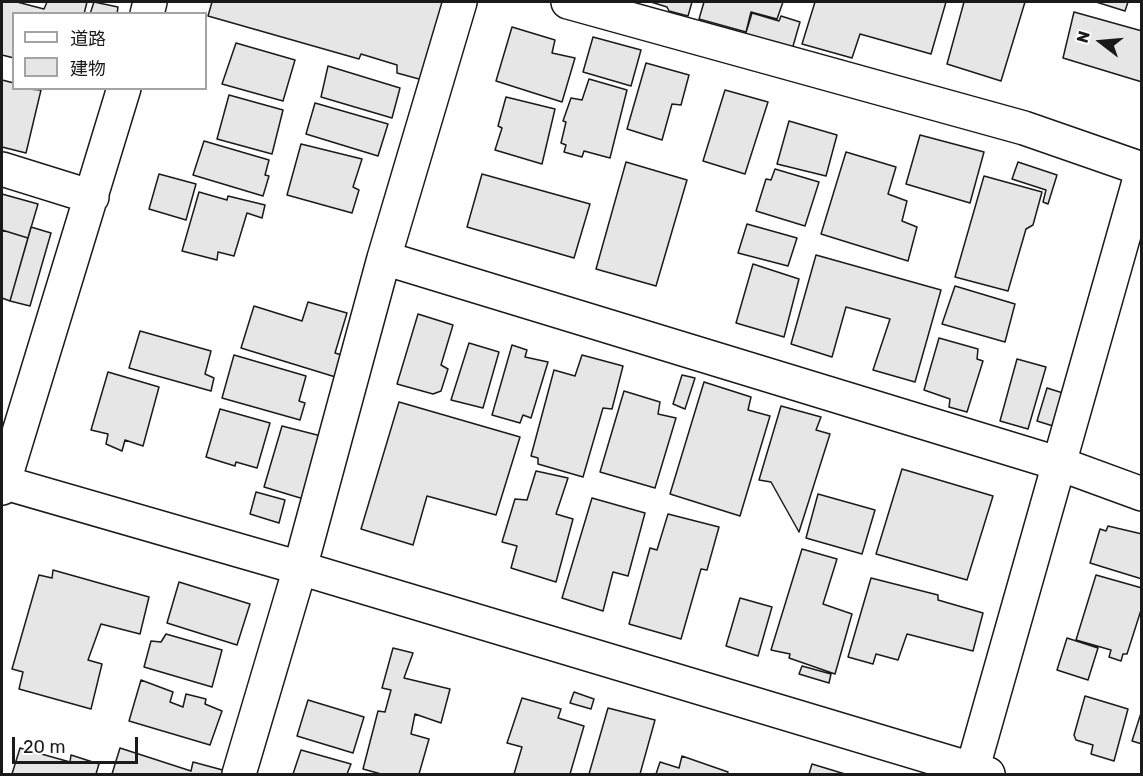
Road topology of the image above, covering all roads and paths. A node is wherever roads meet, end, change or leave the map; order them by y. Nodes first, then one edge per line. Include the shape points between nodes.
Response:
1 (460, 2) edge
2 (568, 2) edge
3 (123, 90) edge
4 (2, 169) edge
5 (1142, 170) edge
6 (92, 197) junction
7 (384, 258) junction
8 (1060, 465) junction
9 (2, 485) edge
10 (1142, 494) edge
11 (300, 568) junction
12 (977, 773) edge
13 (239, 774) edge

1 - 7 street
2 - 5 street via 1024,128
3 - 6 street
4 - 6 street
5 - 8 street
6 - 9 street
7 - 8 street
7 - 11 street
8 - 10 street
8 - 12 street
9 - 11 street
11 - 12 street
11 - 13 street

